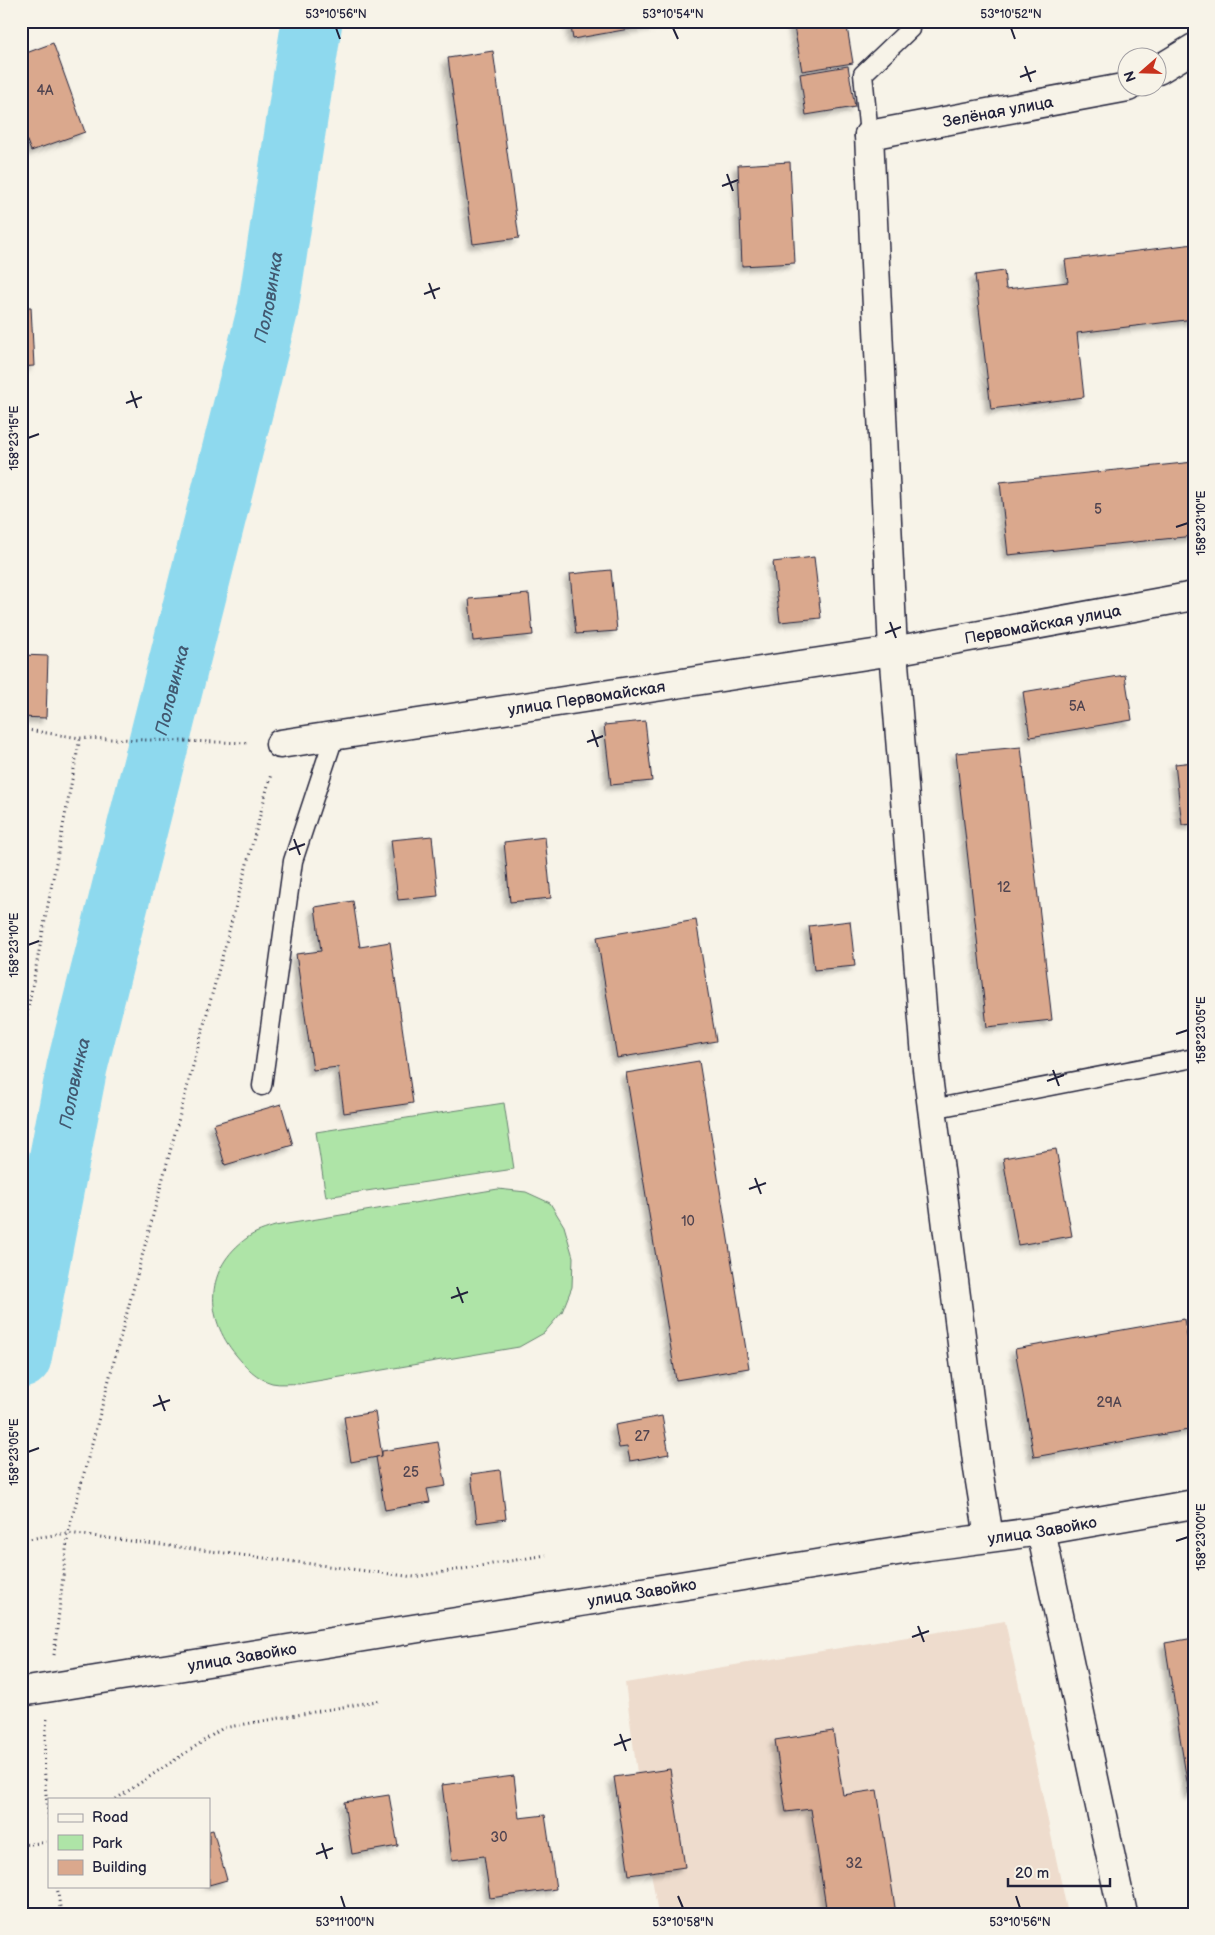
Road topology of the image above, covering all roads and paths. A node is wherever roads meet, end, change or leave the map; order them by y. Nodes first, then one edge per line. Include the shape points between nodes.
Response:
1 (909, 21) edge
2 (1194, 48) edge
3 (1168, 64) edge
4 (1118, 89) edge
5 (869, 135) junction
6 (1194, 596) edge
7 (893, 651) junction
8 (21, 729) edge
9 (334, 737) junction
10 (80, 738) junction
11 (280, 744) junction
12 (21, 1045) edge
13 (1194, 1058) edge
14 (262, 1086) dead end
15 (932, 1108) junction
16 (1194, 1504) edge
17 (1041, 1532) junction
18 (68, 1533) junction
19 (989, 1537) junction
20 (21, 1540) edge
21 (546, 1555) dead end
22 (53, 1662) dead end
23 (21, 1692) edge
24 (382, 1700) dead end
25 (48, 1712) dead end
26 (118, 1798) edge
27 (48, 1812) edge
28 (48, 1842) edge
29 (21, 1845) edge
30 (57, 1888) edge
31 (61, 1914) edge
32 (1123, 1914) edge

1 - 5 lane via 910,29 863,74
2 - 3 street
4 - 5 street, Зелёная улица
5 - 7 street
6 - 7 street, Первомайская улица
7 - 9 street, улица Первомайская
7 - 15 street
8 - 10 path
9 - 11 street, улица Первомайская
9 - 14 lane via 293,861
10 - 11 path
10 - 12 path
11 - 18 path
13 - 15 lane
15 - 19 street
16 - 17 street, улица Завойко
17 - 19 street, улица Завойко
17 - 32 street
18 - 20 path
18 - 21 path via 414,1577
18 - 22 path
19 - 23 street, улица Завойко, bridge
24 - 26 path via 223,1728
25 - 27 path via 44,1782
28 - 29 path
30 - 31 path

